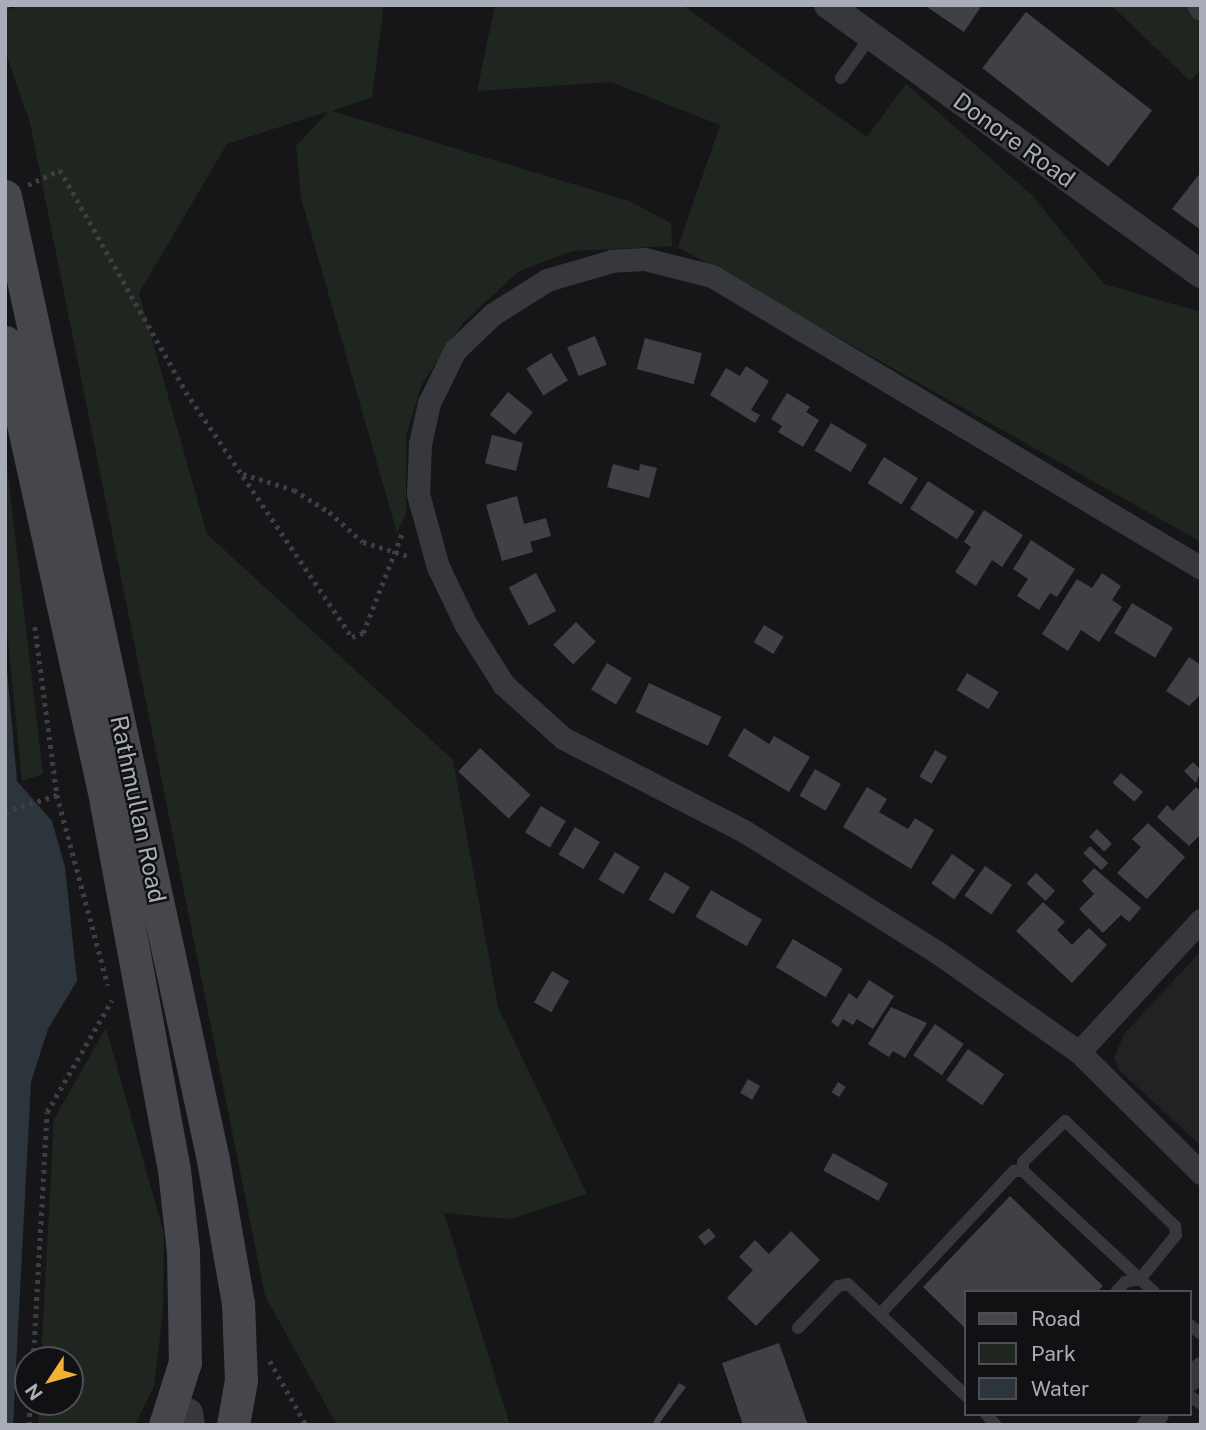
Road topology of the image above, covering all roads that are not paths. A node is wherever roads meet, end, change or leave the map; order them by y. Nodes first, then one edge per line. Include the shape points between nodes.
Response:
1 (828, 5) edge
2 (871, 36) junction
3 (841, 78) dead end
4 (5, 196) edge
5 (1201, 274) edge
6 (5, 342) edge
7 (1201, 568) edge
8 (1201, 920) edge
9 (1079, 1052) junction
10 (1023, 1171) junction
11 (1201, 1173) edge
12 (1140, 1279) junction
13 (1118, 1290) edge
14 (1152, 1290) edge
15 (881, 1313) junction
16 (798, 1328) dead end
17 (964, 1394) edge
18 (176, 1418) edge
19 (236, 1420) edge

1 - 2 street, Donore Road
2 - 3 lane
2 - 5 street, Donore Road
4 - 19 main road, Rathmullan Road via 213,1160 238,1303 241,1380
6 - 18 main road, Rathmullan Road via 106,803 174,1170 183,1251 186,1362
7 - 9 street via 712,276 645,259 612,261 547,281 493,314 455,350 429,403 418,494 438,567 466,625 504,685 563,738 744,831 937,952
8 - 9 street
9 - 11 street
10 - 12 lane
10 - 12 lane via 1023,1162 1065,1121 1175,1226 1176,1235
10 - 15 lane via 1014,1171
12 - 13 lane via 1125,1282
12 - 14 lane
15 - 16 lane via 848,1284 838,1286
15 - 17 lane

